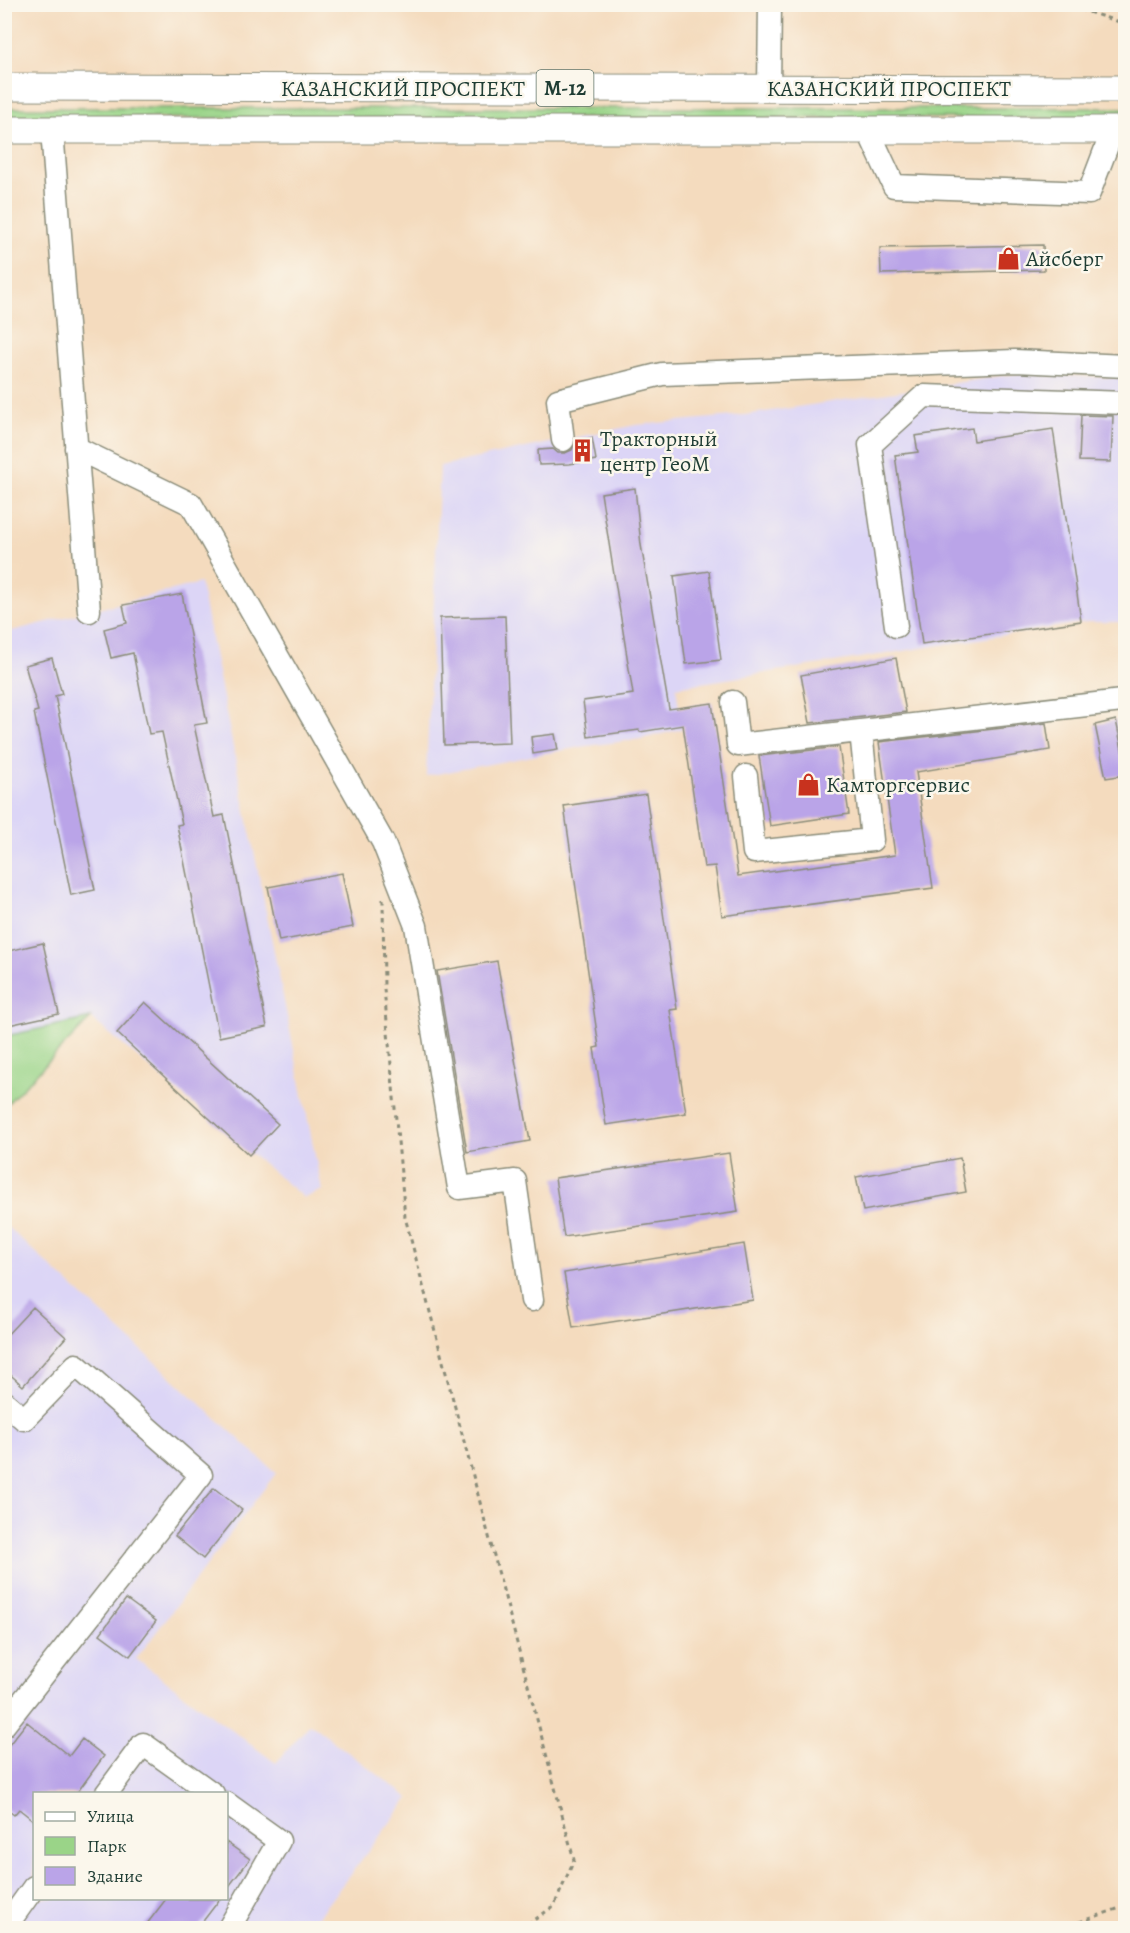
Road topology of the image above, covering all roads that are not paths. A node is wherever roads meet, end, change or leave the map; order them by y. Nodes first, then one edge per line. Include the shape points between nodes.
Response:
1 (770, 4) edge
2 (4, 87) edge
3 (769, 88) junction
4 (1125, 89) edge
5 (4, 130) edge
6 (52, 130) junction
7 (868, 130) junction
8 (1119, 130) edge
9 (1125, 366) edge
10 (1125, 403) edge
11 (563, 440) dead end
12 (76, 448) junction
13 (89, 611) dead end
14 (896, 626) dead end
15 (1119, 701) edge
16 (733, 702) dead end
17 (861, 731) junction
18 (746, 776) dead end
19 (532, 1300) dead end
20 (4, 1402) edge
21 (4, 1725) edge
22 (107, 1792) edge
23 (210, 1792) edge
24 (228, 1804) edge
25 (33, 1888) edge
26 (14, 1915) dead end
27 (229, 1929) edge

1 - 3 lane
2 - 3 main road, КАЗАНСКИЙ ПРОСПЕКТ / М-12
3 - 4 main road, КАЗАНСКИЙ ПРОСПЕКТ / М-12
5 - 6 main road, КАЗАНСКИЙ ПРОСПЕКТ / М-12
6 - 7 main road, КАЗАНСКИЙ ПРОСПЕКТ / М-12
6 - 12 lane
7 - 8 main road, КАЗАНСКИЙ ПРОСПЕКТ / М-12
7 - 8 lane via 894,186 1089,193
9 - 11 lane via 1015,361 662,374 558,400
10 - 14 lane via 924,396 870,445
12 - 13 lane
12 - 19 lane via 191,504 383,842 416,926 459,1188 515,1181
15 - 17 lane
16 - 17 lane via 738,745
17 - 18 lane via 872,840 753,852
20 - 21 lane via 24,1419 76,1365 201,1475
22 - 23 lane via 143,1744
24 - 27 lane via 279,1841
25 - 26 lane

